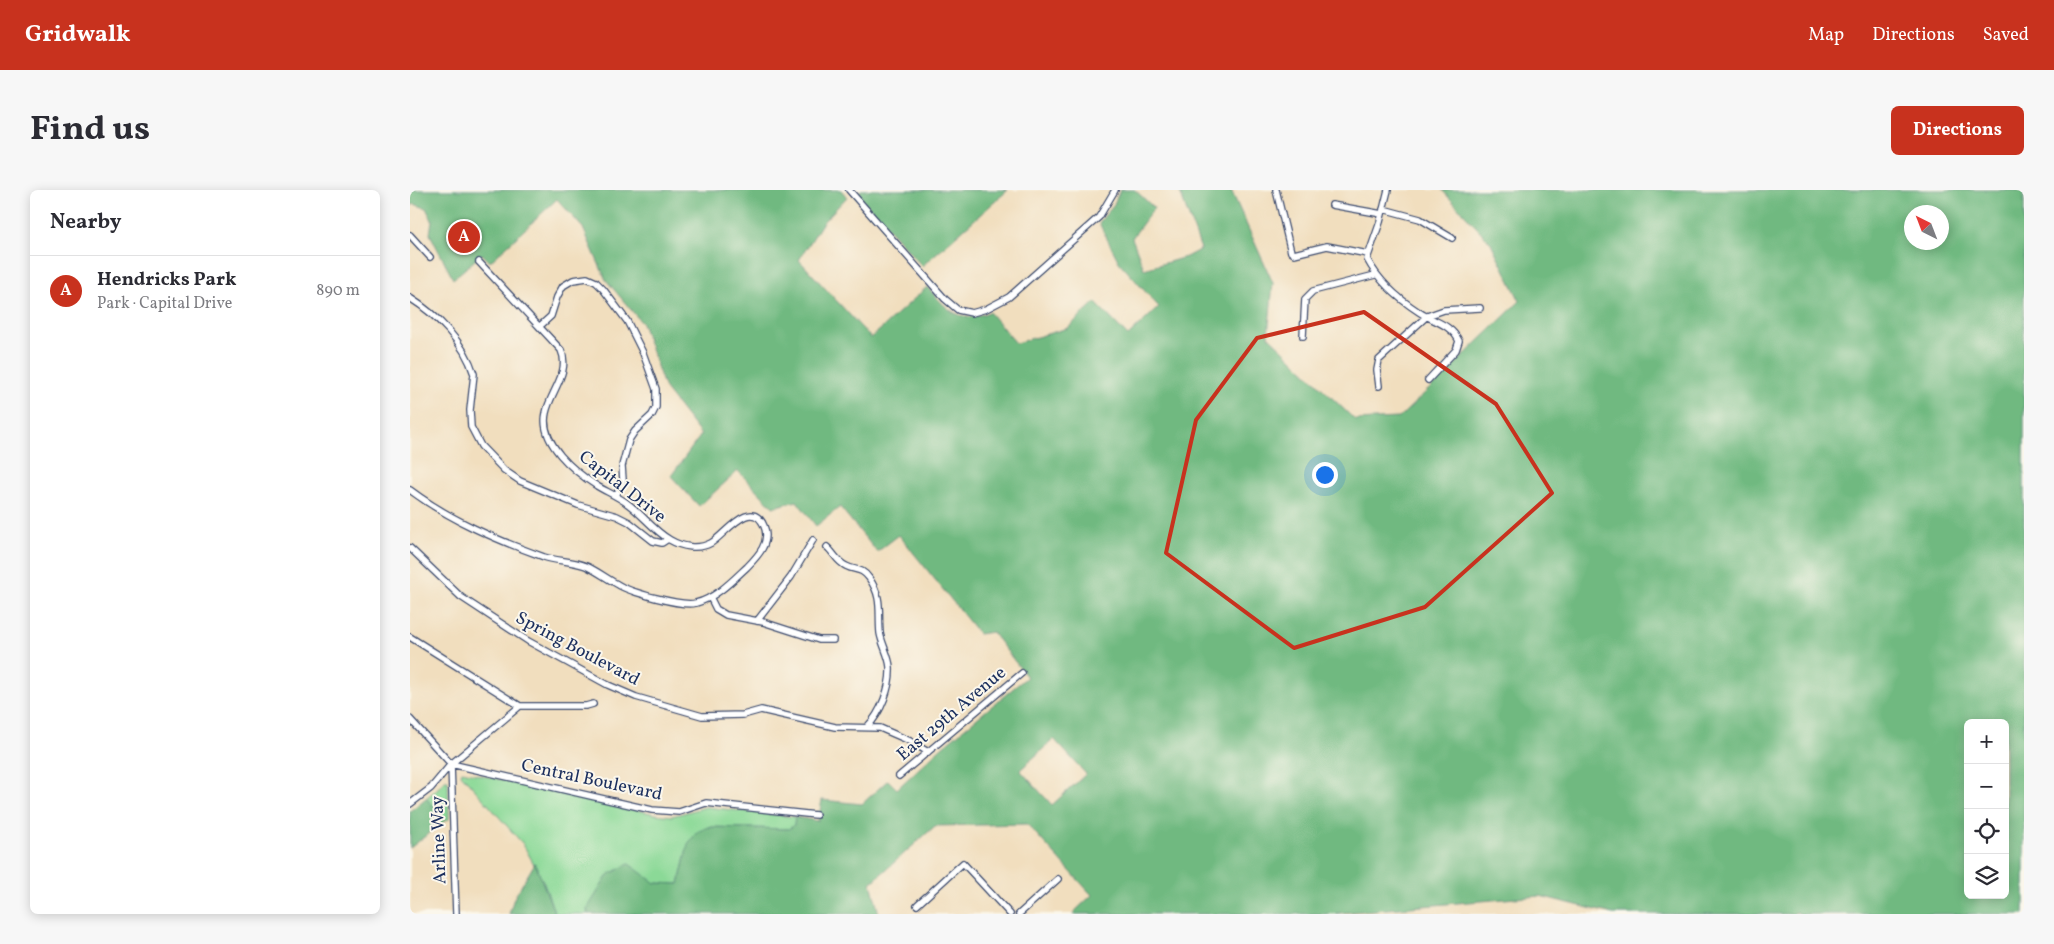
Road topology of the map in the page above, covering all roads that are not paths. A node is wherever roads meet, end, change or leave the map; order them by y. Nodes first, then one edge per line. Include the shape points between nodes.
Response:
1 (849, 190) edge
2 (1115, 190) edge
3 (1276, 190) edge
4 (1388, 190) edge
5 (1332, 205) dead end
6 (1382, 211) junction
7 (410, 235) edge
8 (1452, 238) dead end
9 (1368, 254) junction
10 (430, 257) dead end
11 (478, 262) dead end
12 (1375, 275) junction
13 (410, 298) edge
14 (1480, 308) dead end
15 (1427, 316) junction
16 (540, 326) junction
17 (1302, 336) dead end
18 (1428, 380) dead end
19 (1379, 386) dead end
20 (410, 490) edge
21 (616, 496) junction
22 (668, 539) junction
23 (813, 540) dead end
24 (827, 547) dead end
25 (411, 551) edge
26 (710, 597) junction
27 (757, 621) junction
28 (410, 637) edge
29 (834, 640) dead end
30 (1022, 673) dead end
31 (593, 704) dead end
32 (520, 706) junction
33 (410, 719) edge
34 (867, 728) junction
35 (928, 752) junction
36 (451, 764) junction
37 (899, 776) dead end
38 (410, 804) edge
39 (816, 816) dead end
40 (1058, 879) dead end
41 (917, 905) dead end
42 (456, 914) edge
43 (1010, 914) edge
44 (1019, 914) edge

1 - 2 street via 945,299 958,310 972,313 1010,297 1098,217
3 - 9 street via 1291,252 1327,246
4 - 6 street
5 - 6 street
6 - 8 street via 1420,219
6 - 9 street
7 - 10 street
9 - 12 street via 1367,259
11 - 16 street, Capital Drive
12 - 15 street via 1405,302
12 - 17 street via 1313,291 1305,299
13 - 22 street via 439,319 472,368 471,427 493,460 520,481 578,505 617,516 653,541 662,543
14 - 15 street via 1444,310
15 - 18 street via 1448,327 1460,341 1456,350
15 - 19 street via 1379,360
16 - 21 street, Capital Drive via 558,345 564,359 563,370 546,413 547,436 576,471
16 - 21 street via 552,316 563,286 573,280 587,278 603,288 627,321 643,353 656,389 656,407 652,416 629,440 622,466 623,480
20 - 26 street, Capital Drive via 449,516 493,537 546,557 583,565 626,589 680,603 697,603
21 - 22 street, Capital Drive
22 - 26 street, Capital Drive via 682,545 698,546 712,542 733,522 744,517 755,517 764,524 766,539 760,552 735,578
23 - 27 street via 791,577
24 - 34 street via 843,565 858,568 868,576 879,601 880,636 889,663 889,677 880,707
25 - 34 street, Spring Boulevard via 461,597 521,636 608,685 636,697 702,716 743,715 761,710 835,727
26 - 27 street via 720,612
27 - 29 street via 819,640
28 - 32 street
30 - 35 street, East 29th Avenue
31 - 32 street
32 - 36 street
33 - 36 street
34 - 35 street, Spring Boulevard via 893,733
35 - 37 street, East 29th Avenue
36 - 38 street via 431,788
36 - 39 street, Central Boulevard via 652,810 679,812 706,803
36 - 42 street, Arline Way
40 - 44 street
41 - 43 street via 964,863

